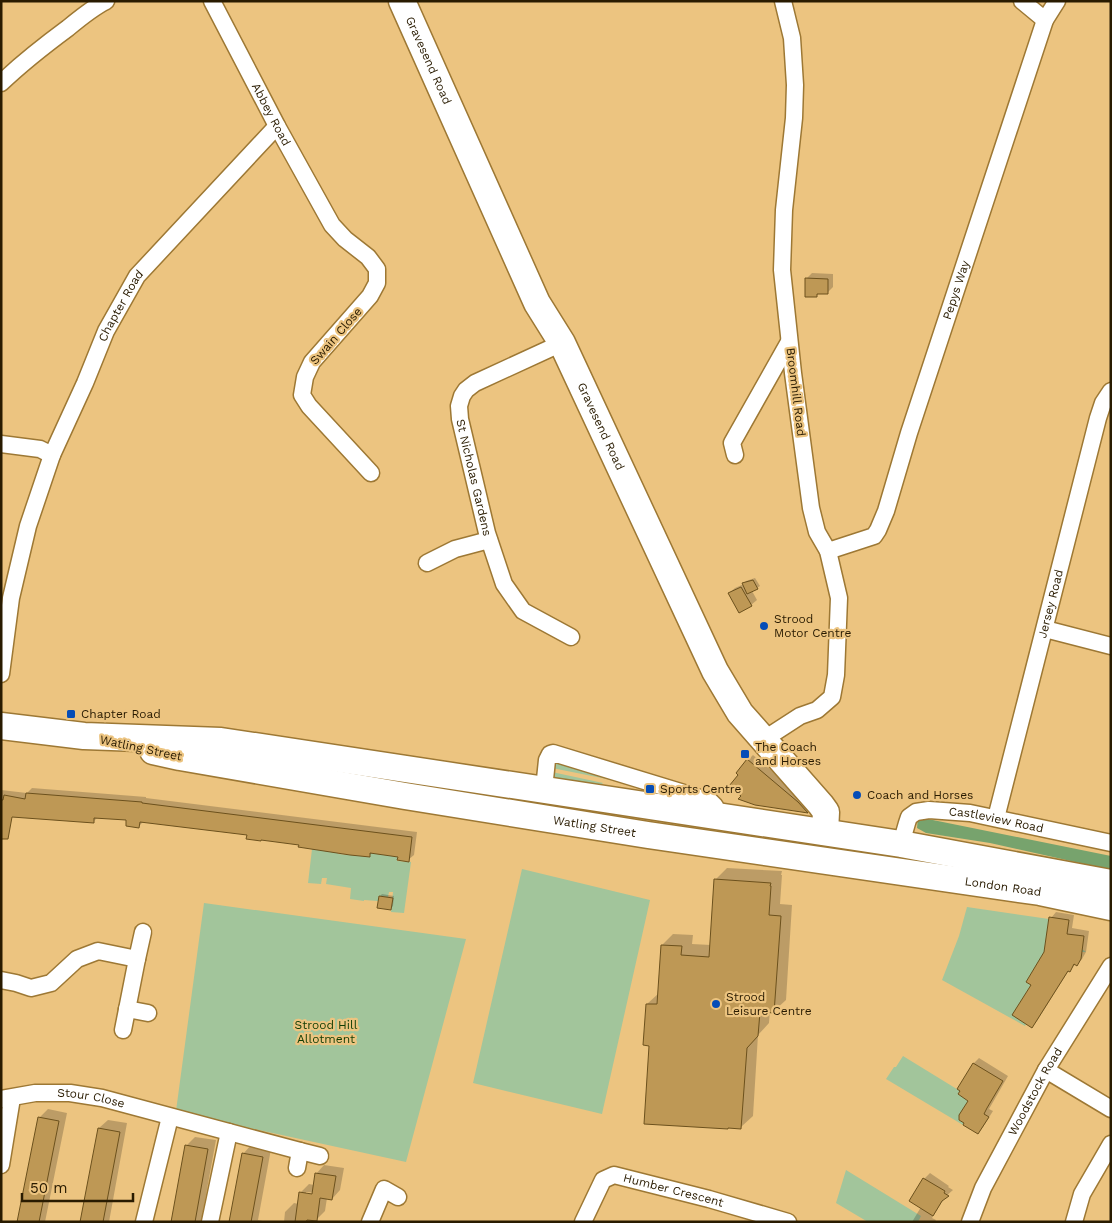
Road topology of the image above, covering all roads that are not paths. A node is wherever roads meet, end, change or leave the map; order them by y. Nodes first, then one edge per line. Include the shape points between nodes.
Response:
1 (106, 1) edge
2 (212, 1) edge
3 (402, 1) edge
4 (783, 1) edge
5 (1022, 1) edge
6 (1057, 1) edge
7 (1045, 20) junction
8 (1, 83) edge
9 (277, 126) junction
10 (332, 225) joint
11 (790, 342) junction
12 (562, 343) junction
13 (1111, 391) edge
14 (1, 444) edge
15 (52, 455) junction
16 (735, 455) dead end
17 (371, 473) dead end
18 (489, 540) junction
19 (828, 551) junction
20 (427, 563) dead end
21 (1045, 629) junction
22 (571, 636) dead end
23 (1111, 646) edge
24 (1, 674) edge
25 (1, 726) edge
26 (84, 736) junction
27 (763, 740) junction
28 (379, 765) junction
29 (544, 790) junction
30 (491, 810) junction
31 (715, 816) junction
32 (996, 818) junction
33 (825, 832) junction
34 (698, 842) junction
35 (1111, 844) edge
36 (898, 857) junction
37 (827, 861) joint
38 (1008, 863) junction
39 (1111, 883) edge
40 (1111, 895) edge
41 (1111, 907) edge
42 (143, 932) dead end
43 (137, 959) junction
44 (1111, 966) edge
45 (1, 980) edge
46 (128, 1009) junction
47 (148, 1013) dead end
48 (123, 1030) dead end
49 (1046, 1070) junction
50 (7, 1099) edge
51 (1111, 1110) edge
52 (170, 1117) junction
53 (229, 1132) junction
54 (1111, 1144) edge
55 (300, 1151) junction
56 (320, 1156) dead end
57 (1, 1165) edge
58 (297, 1168) dead end
59 (398, 1197) dead end
60 (144, 1222) edge
61 (210, 1222) edge
62 (370, 1222) edge
63 (584, 1222) edge
64 (788, 1222) edge
65 (970, 1222) edge
66 (1074, 1222) edge

1 - 8 street via 57,36
2 - 9 street, Abbey Road
3 - 12 main road, Gravesend Road via 537,303
4 - 11 street, Broomhill Road via 792,38 795,85 782,270
5 - 7 street
6 - 7 street, Pepys Way
7 - 19 street, Pepys Way via 886,511 874,536
9 - 10 street, Abbey Road
9 - 15 street, Chapter Road via 137,276 106,331
10 - 17 street, Swain Close via 377,269 377,283 370,296 312,362 304,377 302,395
11 - 16 street via 732,443
11 - 19 street, Broomhill Road via 811,508 816,532
12 - 18 street, St Nicholas Gardens via 482,379 466,390 460,399 460,424
12 - 27 main road, Gravesend Road via 715,671 740,713
13 - 21 street, Jersey Road via 1098,418
14 - 15 street via 40,449
15 - 24 street, Chapter Road via 28,526 11,598
18 - 20 street via 455,549
18 - 22 street, St Nicholas Gardens via 504,584 523,611
19 - 27 street, Broomhill Road via 839,598 832,697 817,710 800,716
21 - 23 street
21 - 32 street, Jersey Road
25 - 26 main road
26 - 28 main road, Watling Street via 222,741
26 - 30 main road, Watling Street via 180,757
27 - 33 main road, Gravesend Road via 822,805 826,812
28 - 29 main road, Watling Street
28 - 30 main road, Watling Street via 412,782 486,795 492,800
29 - 31 main road, Watling Street
29 - 31 street via 547,760 553,753 710,801 715,806
29 - 34 main road, Watling Street via 542,803 545,806 665,825
30 - 34 main road, Watling Street
31 - 33 main road, Watling Street
32 - 35 street, Castleview Road
32 - 36 street, Castleview Road via 956,811 918,811 908,819
33 - 36 main road, London Road
34 - 37 main road, Watling Street
36 - 37 main road, London Road
36 - 38 main road, London Road
36 - 41 main road, London Road via 976,869 1040,892
38 - 39 main road, London Road
38 - 40 main road, London Road via 1069,886
42 - 43 street
43 - 45 street via 98,951 76,959 51,983 31,988
43 - 46 street
44 - 49 street, Woodstock Road
46 - 47 street
46 - 48 street
49 - 51 street
49 - 65 street, Woodstock Road via 983,1188
50 - 52 street, Stour Close via 70,1092
50 - 57 street, Stour Close
52 - 53 street, Stour Close
52 - 60 street
53 - 55 street, Stour Close
53 - 61 street
54 - 66 street via 1082,1194
55 - 56 street, Stour Close
55 - 58 street
59 - 62 street via 384,1190
63 - 64 street, Humber Crescent via 603,1180 614,1175

